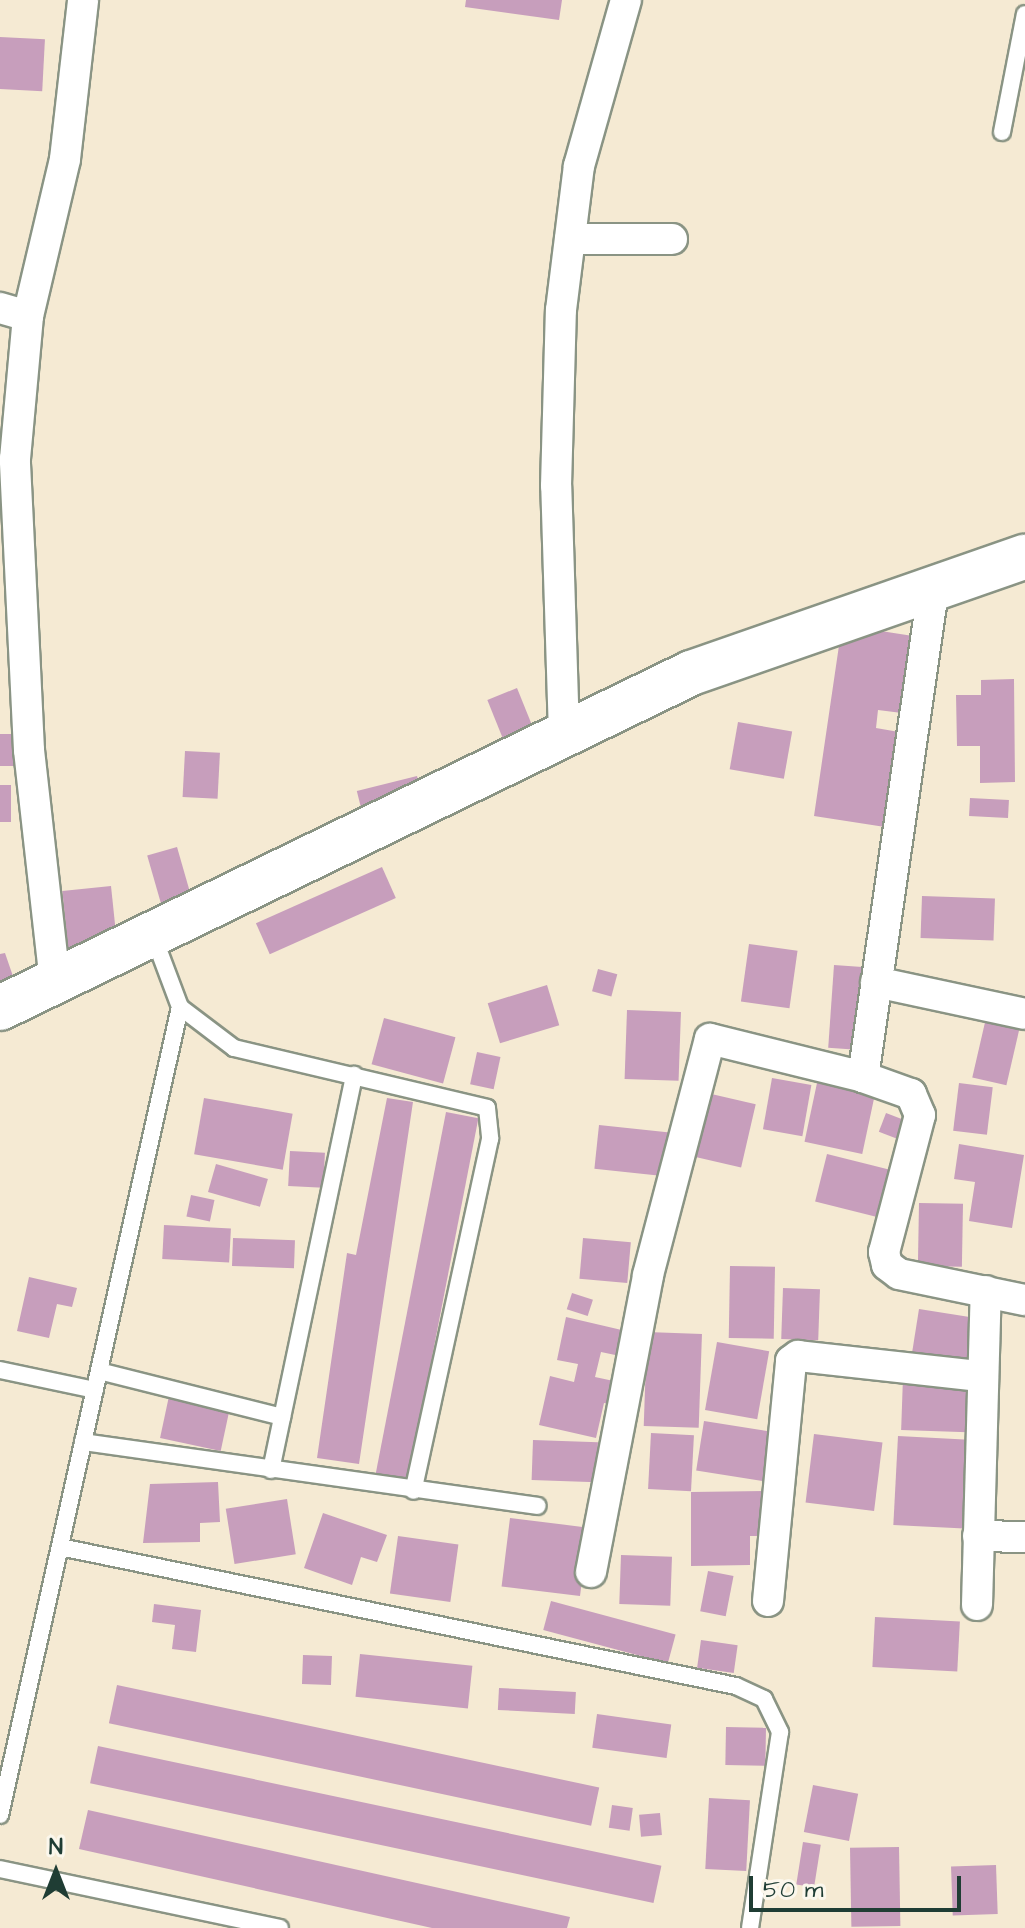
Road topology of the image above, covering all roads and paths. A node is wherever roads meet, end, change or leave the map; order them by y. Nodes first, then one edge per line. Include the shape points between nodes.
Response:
1 (83, 0) edge
2 (626, 0) edge
3 (1025, 14) edge
4 (1002, 132) dead end
5 (570, 239) junction
6 (672, 239) dead end
7 (14, 312) edge
8 (1025, 557) edge
9 (934, 587) junction
10 (564, 734) junction
11 (153, 934) junction
12 (55, 982) junction
13 (876, 982) junction
14 (180, 1007) junction
15 (0, 1008) edge
16 (1025, 1014) edge
17 (354, 1075) junction
18 (863, 1077) junction
19 (986, 1291) junction
20 (1025, 1300) edge
21 (0, 1370) edge
22 (99, 1371) junction
23 (979, 1376) junction
24 (95, 1390) junction
25 (282, 1417) junction
26 (83, 1442) junction
27 (271, 1470) junction
28 (413, 1491) junction
29 (538, 1506) dead end
30 (978, 1536) junction
31 (1025, 1537) edge
32 (60, 1547) junction
33 (591, 1572) dead end
34 (768, 1601) dead end
35 (977, 1605) dead end
36 (0, 1815) edge
37 (0, 1869) edge
38 (280, 1928) edge
39 (750, 1928) edge

1 - 7 street via 65,159
2 - 5 street via 579,166
3 - 4 lane
5 - 6 street
5 - 10 street via 556,486
7 - 12 street via 29,750
8 - 9 street
9 - 10 street via 691,673
9 - 13 street
10 - 11 street
11 - 12 street
11 - 14 lane
12 - 15 street
13 - 16 street
13 - 18 street
14 - 17 lane via 234,1048
14 - 22 lane
17 - 25 lane
17 - 28 lane via 471,1100 493,1121
18 - 19 street via 911,1094 920,1115 887,1265 899,1274
18 - 33 street via 710,1039 648,1275
19 - 20 street
19 - 23 street
21 - 24 lane
22 - 24 lane
22 - 25 lane
23 - 30 street
23 - 34 street via 798,1356 791,1361
24 - 26 lane
25 - 27 lane
26 - 27 lane
26 - 32 lane
27 - 28 lane
28 - 29 lane
30 - 31 street
30 - 35 street
32 - 36 lane
32 - 39 lane via 736,1686 764,1699 780,1732
37 - 38 lane

